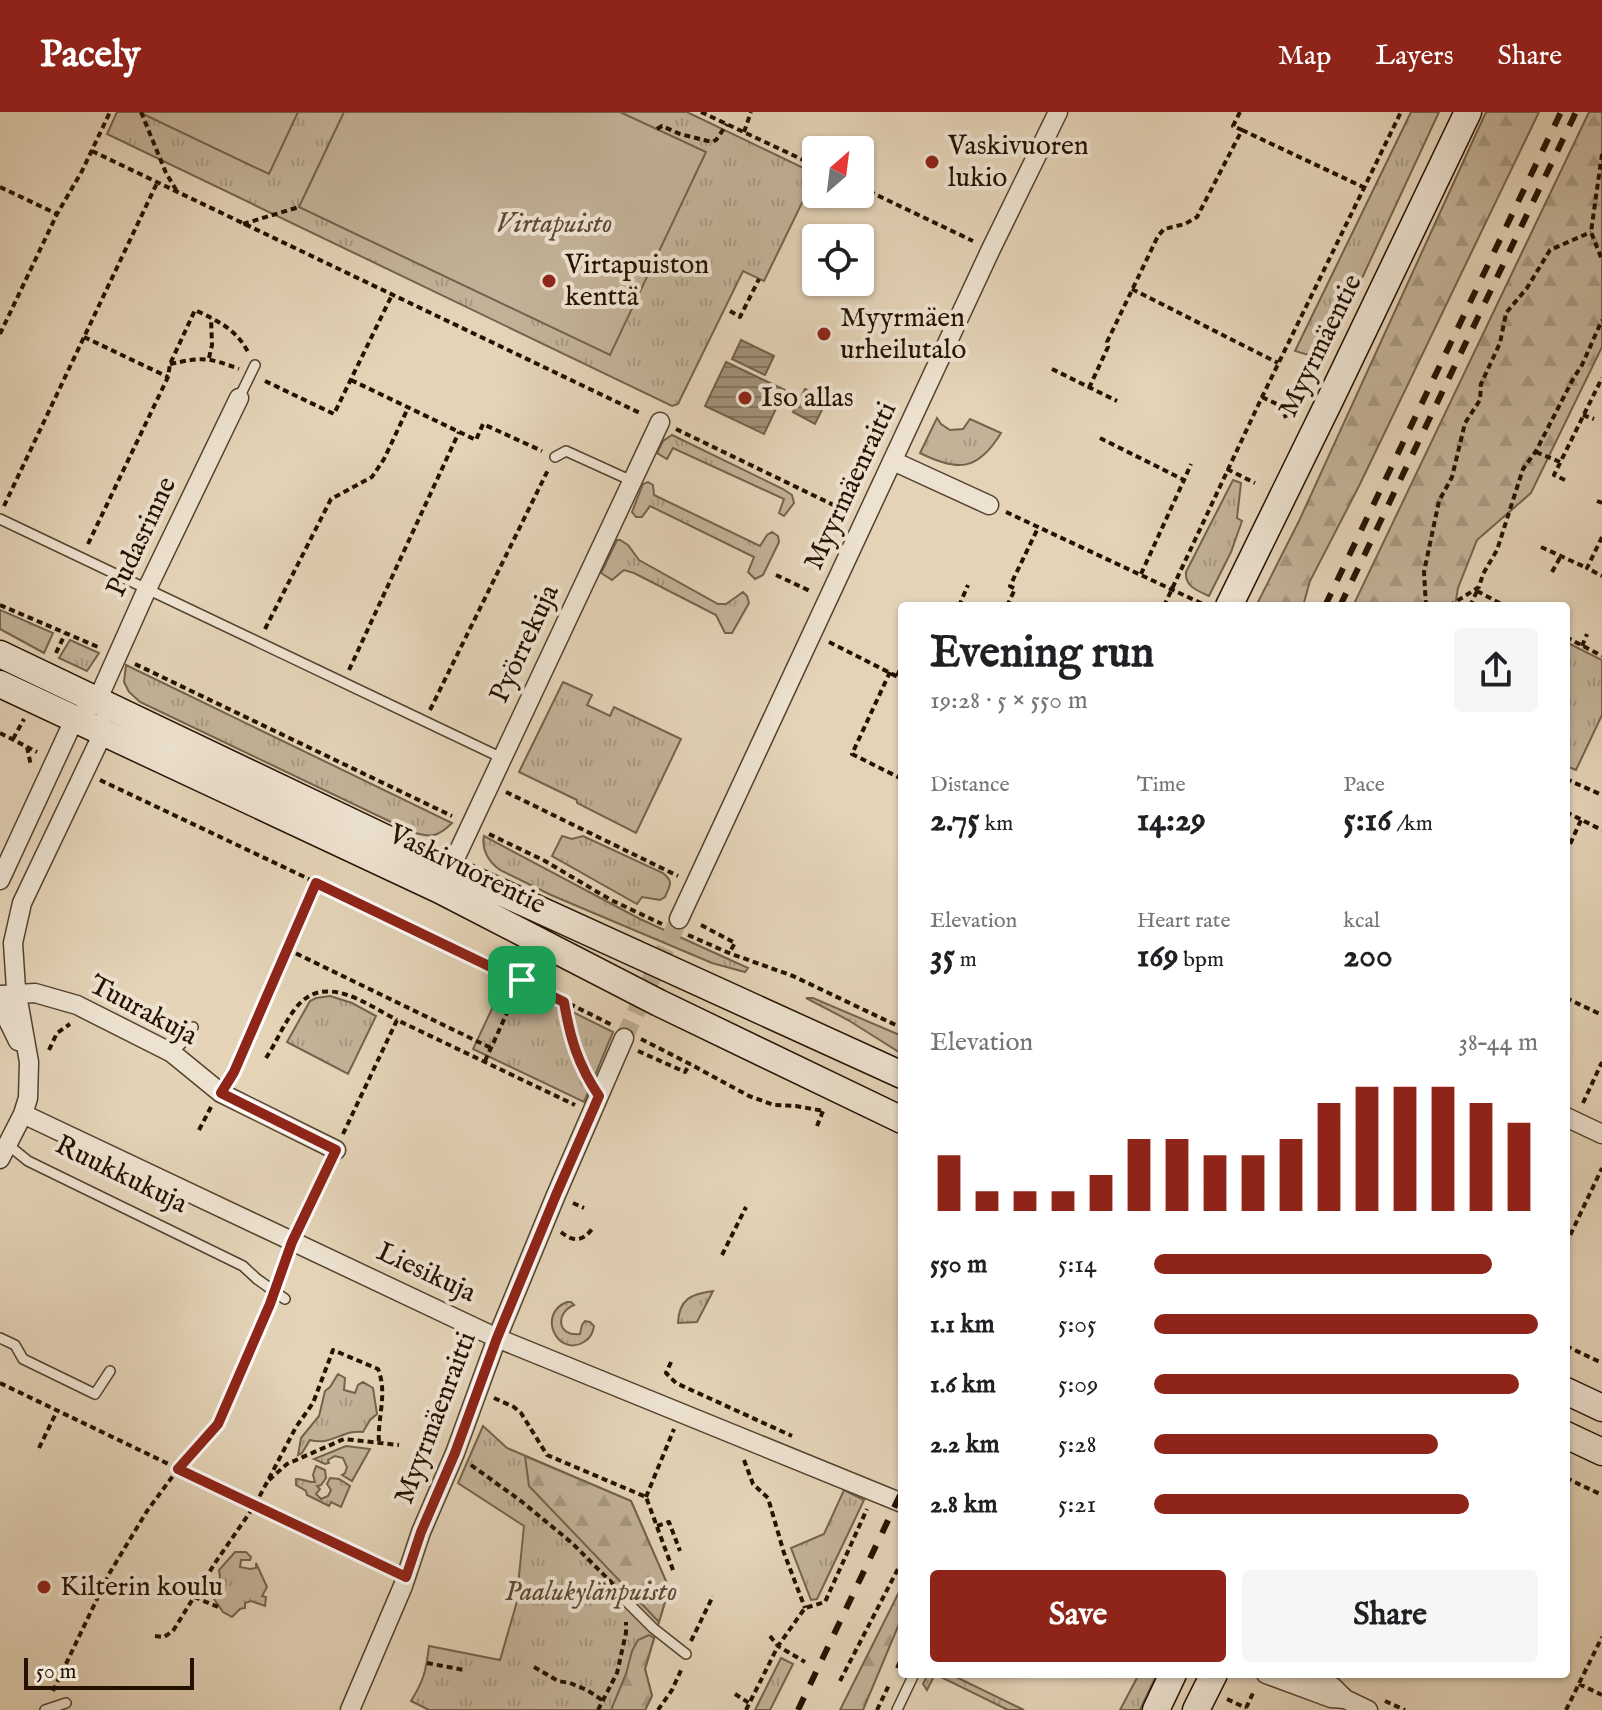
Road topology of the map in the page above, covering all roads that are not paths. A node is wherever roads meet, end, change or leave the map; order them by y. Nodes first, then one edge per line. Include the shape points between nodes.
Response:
1 (1058, 112) edge
2 (1468, 112) edge
3 (253, 370) road end
4 (239, 398) joint
5 (660, 422) road end
6 (555, 457) road end
7 (893, 461) junction
8 (632, 481) junction
9 (989, 505) road end
10 (0, 516) edge
11 (147, 589) junction
12 (1231, 602) edge
13 (0, 654) edge
14 (0, 684) edge
15 (97, 701) junction
16 (74, 720) junction
17 (103, 733) junction
18 (502, 758) junction
19 (445, 879) junction
20 (0, 880) edge
21 (679, 919) tunnel mouth
22 (8, 995) edge
23 (0, 1004) edge
24 (193, 1027) dead end
25 (627, 1035) tunnel mouth
26 (172, 1053) junction
27 (29, 1062) junction
28 (898, 1073) edge
29 (23, 1114) junction
30 (898, 1118) edge
31 (1570, 1119) edge
32 (1602, 1134) edge
33 (336, 1150) road end
34 (4, 1152) edge
35 (285, 1299) dead end
36 (0, 1338) edge
37 (497, 1338) junction
38 (110, 1371) dead end
39 (1570, 1393) edge
40 (1602, 1408) edge
41 (1570, 1437) edge
42 (1602, 1452) edge
43 (898, 1501) edge
44 (626, 1601) road end
45 (686, 1654) dead end
46 (912, 1678) edge
47 (1171, 1678) edge
48 (1212, 1678) edge
49 (1277, 1678) edge
50 (1317, 1678) edge
51 (1345, 1699) junction
52 (66, 1703) dead end
53 (45, 1710) edge
54 (350, 1710) edge
55 (897, 1710) edge
56 (1156, 1710) edge
57 (1196, 1710) edge
58 (1368, 1710) edge

1 - 7 street, Myyrmäenraitti
2 - 12 main road, Myyrmäentie
3 - 4 lane
4 - 11 street, Pudasrinne
5 - 8 street, Pyörrekuja
6 - 8 lane via 566,451
7 - 9 street
7 - 21 street, Myyrmäenraitti via 690,882
8 - 18 street, Pyörrekuja
10 - 11 lane
11 - 15 street, Pudasrinne
11 - 18 lane
13 - 15 main road, Vaskivuorentie
14 - 16 main road, Vaskivuorentie
15 - 16 street
15 - 17 street
15 - 19 main road, Vaskivuorentie
16 - 17 main road, Vaskivuorentie
16 - 20 street
17 - 19 main road, Vaskivuorentie
17 - 22 street, Ruukkukuja via 22,903
18 - 19 street, Pyörrekuja
19 - 28 main road, Vaskivuorentie
19 - 30 main road, Vaskivuorentie via 659,1003
22 - 26 street, Tuurakuja via 35,993 77,1005
22 - 27 street, Ruukkukuja
23 - 27 street, Ruukkukuja
24 - 26 lane
25 - 37 street, Myyrmäenraitti
26 - 33 street, Tuurakuja via 221,1093
27 - 29 street, Ruukkukuja
29 - 34 street, Ruukkukuja
29 - 37 street, Liesikuja
31 - 32 street
34 - 35 lane, Ruukkukuja via 243,1266
36 - 38 lane via 15,1345 23,1359 95,1394
37 - 43 street, Liesikuja
37 - 54 street, Myyrmäenraitti
39 - 40 main road
41 - 42 main road
44 - 45 lane
46 - 55 lane
47 - 56 main road
48 - 57 main road
49 - 51 street
50 - 51 street
51 - 58 street
52 - 53 lane

